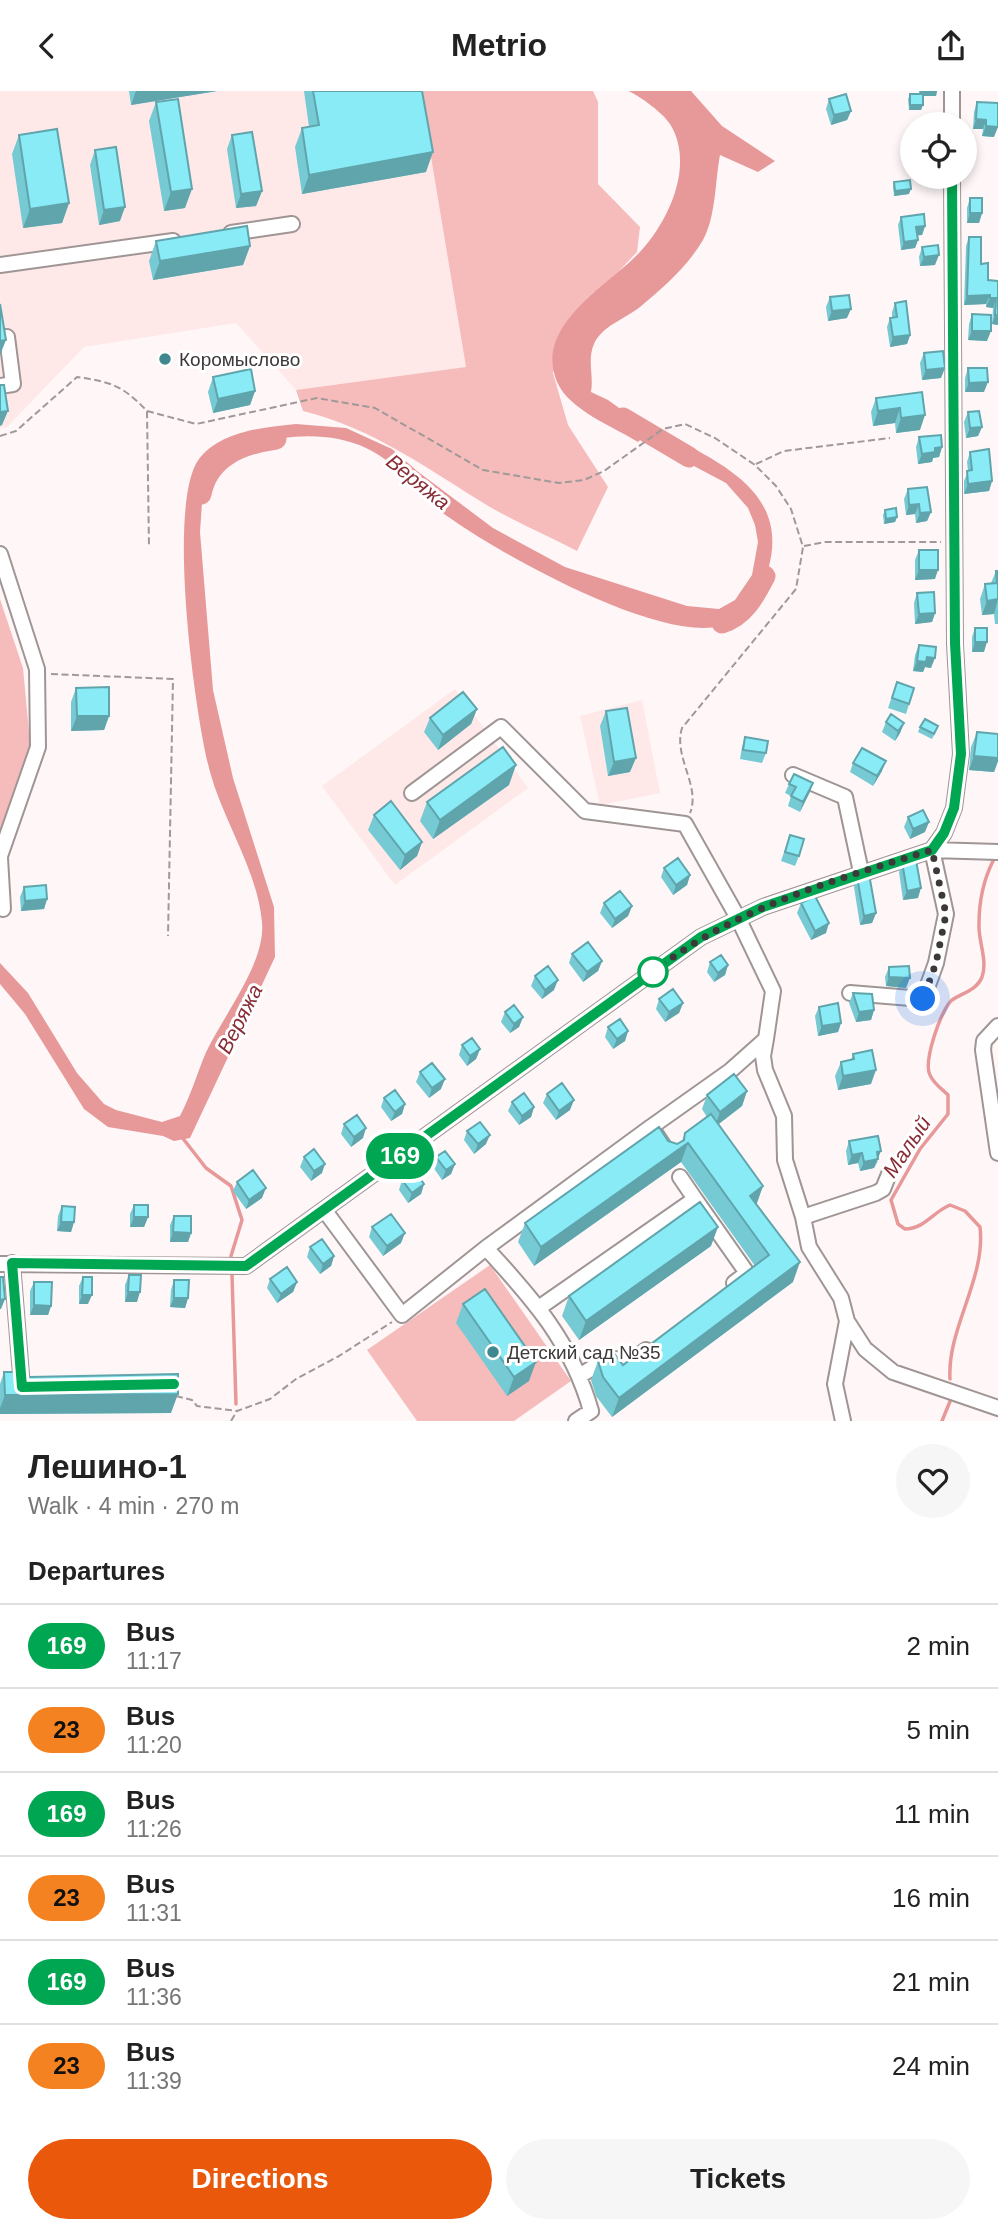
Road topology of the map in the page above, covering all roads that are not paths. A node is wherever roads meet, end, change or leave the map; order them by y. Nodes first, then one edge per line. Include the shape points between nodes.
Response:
1 (952, 91) edge
2 (952, 112) edge
3 (952, 189) edge
4 (292, 224) dead end
5 (213, 235) edge
6 (186, 239) edge
7 (0, 263) edge
8 (7, 337) edge
9 (0, 386) edge
10 (0, 554) edge
11 (793, 775) edge
12 (412, 793) dead end
13 (932, 850) junction
14 (998, 852) edge
15 (0, 857) edge
16 (862, 872) junction
17 (3, 909) dead end
18 (738, 918) junction
19 (850, 993) edge
20 (998, 1026) edge
21 (766, 1039) junction
22 (651, 1127) junction
23 (998, 1153) edge
24 (669, 1154) edge
25 (889, 1174) dead end
26 (680, 1177) dead end
27 (695, 1199) junction
28 (325, 1211) junction
29 (803, 1217) junction
30 (486, 1248) junction
31 (6, 1263) edge
32 (724, 1290) edge
33 (540, 1307) junction
34 (847, 1321) junction
35 (658, 1341) edge
36 (581, 1375) junction
37 (36, 1387) edge
38 (998, 1408) edge
39 (576, 1421) edge
40 (843, 1421) edge

1 - 2 street
3 - 13 street via 955,643 961,754 954,808
4 - 5 street
6 - 7 street
8 - 9 street via 13,384
10 - 15 street via 37,669 38,747
11 - 16 street via 845,797
12 - 18 street via 500,727 585,811 685,824
13 - 14 street
13 - 16 street
13 - 19 street via 946,914 923,999
15 - 17 street
16 - 18 street
18 - 21 street via 773,991
18 - 28 street via 701,937
20 - 23 street via 983,1050
21 - 22 street via 730,1071
21 - 29 street via 765,1070 785,1116 785,1160
22 - 24 street
22 - 30 street
25 - 29 street via 883,1189 876,1193
26 - 27 street
27 - 32 street via 747,1273
27 - 33 street
28 - 30 street via 402,1315
28 - 31 street via 246,1266
29 - 34 street via 808,1247 841,1298
30 - 33 street
31 - 37 street via 22,1387
33 - 36 street
34 - 38 street via 865,1349 894,1372
34 - 40 street via 835,1384
35 - 36 street via 636,1358 605,1360
36 - 39 street via 591,1411

